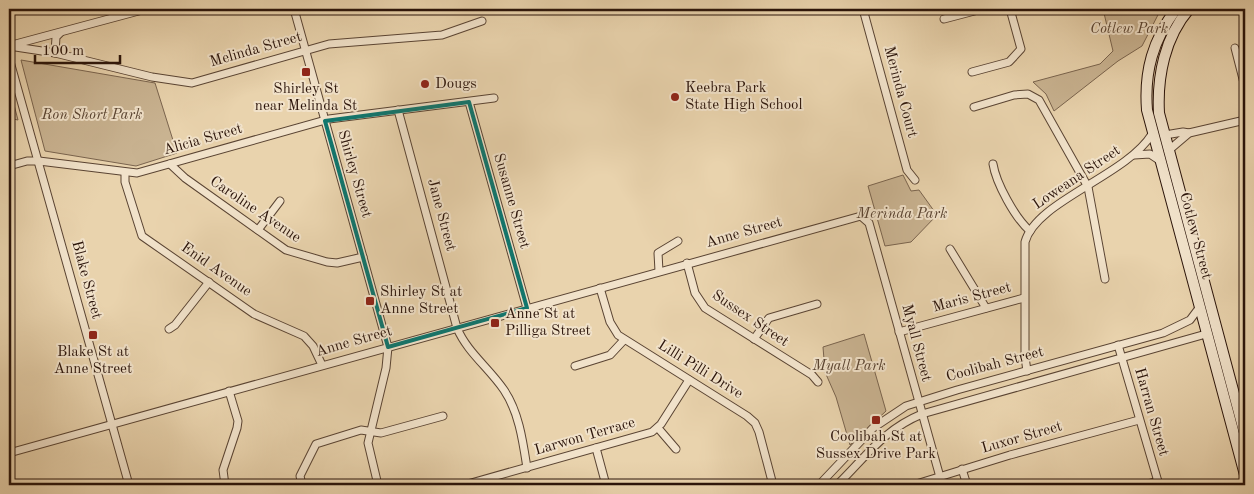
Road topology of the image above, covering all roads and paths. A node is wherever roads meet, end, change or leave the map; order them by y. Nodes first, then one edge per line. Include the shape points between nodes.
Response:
1 (146, 9) edge
2 (294, 9) edge
3 (863, 9) edge
4 (982, 9) edge
5 (1010, 9) edge
6 (1176, 9) edge
7 (1189, 9) edge
8 (944, 19) dead end
9 (482, 21) dead end
10 (60, 32) junction
11 (9, 45) edge
12 (1235, 48) dead end
13 (304, 50) junction
14 (55, 54) junction
15 (9, 58) edge
16 (972, 72) dead end
17 (17, 82) junction
18 (1245, 87) edge
19 (494, 98) dead end
20 (469, 102) junction
21 (974, 108) dead end
22 (398, 110) junction
23 (1245, 120) edge
24 (325, 121) junction
25 (1189, 133) junction
26 (1152, 134) junction
27 (1165, 135) junction
28 (1169, 150) junction
29 (1134, 155) junction
30 (40, 161) junction
31 (1160, 163) junction
32 (170, 164) junction
33 (993, 164) dead end
34 (9, 166) edge
35 (125, 173) junction
36 (915, 180) dead end
37 (1088, 187) junction
38 (280, 201) dead end
39 (864, 217) joint
40 (258, 230) junction
41 (1030, 231) junction
42 (678, 240) dead end
43 (950, 250) dead end
44 (362, 257) junction
45 (687, 263) junction
46 (659, 271) junction
47 (1106, 279) dead end
48 (209, 282) junction
49 (600, 288) junction
50 (1024, 298) junction
51 (817, 304) dead end
52 (527, 308) junction
53 (986, 308) junction
54 (1199, 308) junction
55 (1212, 309) junction
56 (457, 328) junction
57 (169, 329) dead end
58 (899, 332) junction
59 (1206, 334) junction
60 (754, 339) junction
61 (624, 340) junction
62 (1118, 345) junction
63 (388, 347) junction
64 (1121, 358) junction
65 (322, 366) junction
66 (575, 366) dead end
67 (1027, 371) junction
68 (689, 380) junction
69 (818, 382) dead end
70 (229, 391) junction
71 (918, 402) junction
72 (1242, 410) edge
73 (922, 414) junction
74 (443, 416) dead end
75 (1139, 420) junction
76 (112, 424) junction
77 (658, 428) junction
78 (369, 431) junction
79 (1245, 435) edge
80 (596, 448) junction
81 (676, 449) dead end
82 (9, 451) edge
83 (527, 468) junction
84 (962, 469) junction
85 (1245, 475) edge
86 (940, 477) junction
87 (1158, 483) edge
88 (129, 485) edge
89 (225, 485) edge
90 (302, 485) edge
91 (378, 485) edge
92 (464, 485) edge
93 (606, 485) edge
94 (773, 485) edge
95 (818, 485) edge
96 (837, 485) edge
97 (913, 485) edge
98 (967, 485) edge
99 (1144, 485) edge

1 - 10 street
2 - 13 street, Shirley Street
3 - 36 street, Merinda Court via 907,170
4 - 8 street
5 - 16 street via 1021,49 1009,62
6 - 26 main road, Cotlew Street via 1159,33 1146,79
7 - 27 main road, Cotlew Street via 1179,23 1161,66 1159,100
9 - 13 street, Melinda Street via 442,35 340,42
10 - 11 street
10 - 14 street via 56,37
11 - 14 street, Melinda Street
11 - 17 street, Blake Street
12 - 18 street
13 - 14 street, Melinda Street via 192,83
13 - 24 street, Shirley Street
15 - 17 street, Blake Street
17 - 30 street, Blake Street
19 - 20 street, Alicia Street
20 - 22 street, Alicia Street
20 - 52 street, Susanne Street
21 - 37 street via 1014,95 1028,94 1038,100
22 - 24 street, Alicia Street
22 - 56 street, Jane Street
23 - 25 street
24 - 32 street, Alicia Street
24 - 44 street, Shirley Street
25 - 27 street
25 - 28 street
26 - 29 street, Loweana Street
26 - 31 main road, Cotlew Street
27 - 28 main road, Cotlew Street
27 - 31 main road via 1159,143 1163,159
28 - 55 main road, Cotlew Street
29 - 31 street, Loweana Street via 1150,154
29 - 37 street, Loweana Street
30 - 34 street, Alicia Street
30 - 35 street, Alicia Street
30 - 76 street, Blake Street
31 - 54 main road, Cotlew Street
32 - 35 street, Alicia Street via 138,173
32 - 40 street, Caroline Avenue
33 - 41 street via 996,178
35 - 48 street, Enid Avenue via 142,236
37 - 41 street, Loweana Street via 1043,216
37 - 47 street
38 - 40 street
39 - 45 street, Anne Street via 856,216
39 - 58 street, Myall Street via 869,223
40 - 44 street, Caroline Avenue via 286,250 308,258 337,263
41 - 50 street, Loweana Street via 1025,242
42 - 46 street via 658,253
43 - 53 street
44 - 63 street, Shirley Street
45 - 46 street, Anne Street
45 - 60 street, Sussex Street via 695,293 702,305
46 - 49 street, Anne Street
48 - 57 street via 175,326
48 - 65 street, Enid Avenue via 254,314 304,336 313,346
49 - 52 street, Anne Street
49 - 61 street, Lilli Pilli Drive via 612,327
50 - 53 street, Maris Street
50 - 67 street, Loweana Street
51 - 60 street via 769,318
52 - 56 street, Anne Street
53 - 58 street, Maris Street
54 - 59 main road, Cotlew Street
54 - 62 street, Coolibah Street via 1190,320 1178,326
55 - 59 main road via 1213,327
55 - 72 main road, Cotlew Street
56 - 63 street, Anne Street
56 - 83 street, Jane Street via 512,404
58 - 71 street, Myall Street
59 - 64 street, Coolibah Street
59 - 85 main road, Cotlew Street
60 - 69 street, Sussex Street
61 - 66 street via 610,356
61 - 68 street, Lilli Pilli Drive
62 - 64 street, Harran Street
62 - 67 street, Coolibah Street
63 - 65 street, Anne Street
63 - 78 street via 386,368
64 - 73 street, Coolibah Street
64 - 75 street, Harran Street
65 - 70 street, Anne Street
67 - 71 street, Coolibah Street
68 - 77 street, Larwon Terrace
68 - 94 street, Lilli Pilli Drive via 755,423
70 - 76 street, Anne Street
70 - 89 street via 237,428 223,470
71 - 73 street, Myall Street
71 - 95 street, Coolibah Street via 898,410 872,428
72 - 79 main road, Cotlew Street
73 - 86 street, Myall Street
73 - 96 street, Coolibah Street via 885,435
74 - 78 street via 381,433
75 - 84 street, Luxor Street
75 - 87 street, Harran Street
76 - 82 street, Anne Street
76 - 88 street, Blake Street
77 - 80 street, Larwon Terrace
77 - 81 street
78 - 90 street via 361,430 316,444 300,476
78 - 91 street via 368,448
80 - 83 street, Larwon Terrace
80 - 93 street
83 - 92 street, Larwon Terrace
84 - 86 street, Luxor Street
84 - 98 street
86 - 97 street, Luxor Street
87 - 99 street

